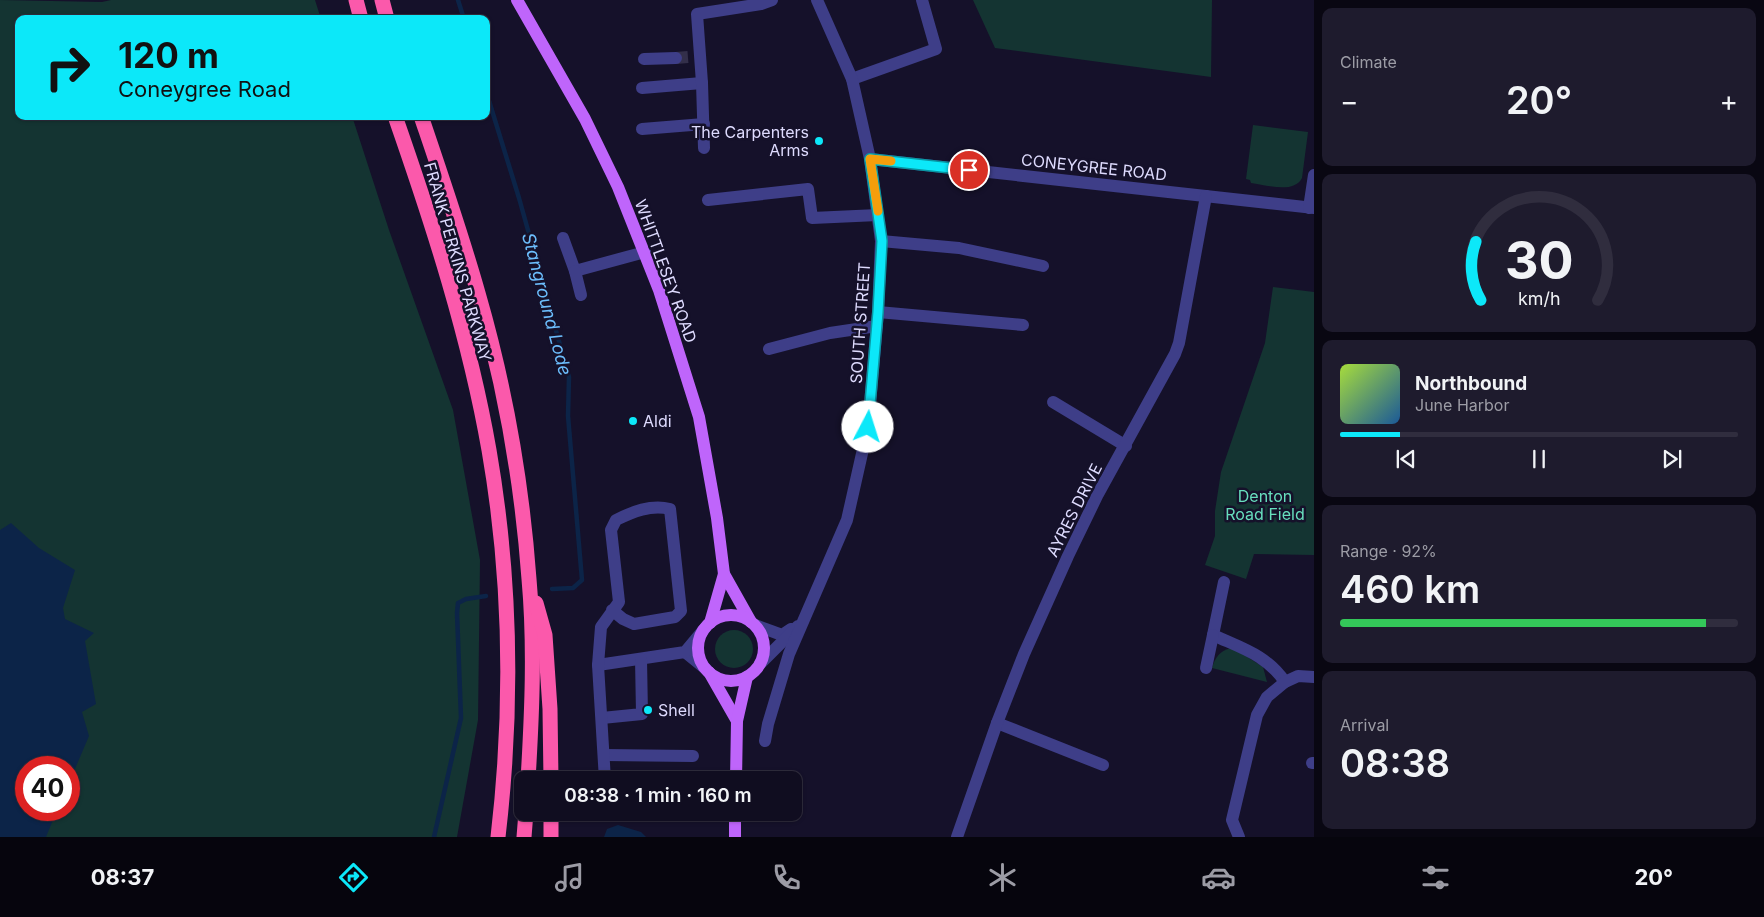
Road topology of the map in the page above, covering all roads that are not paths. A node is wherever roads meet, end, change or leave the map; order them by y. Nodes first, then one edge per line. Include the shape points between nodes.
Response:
1 (356, 0) edge
2 (382, 0) edge
3 (517, 0) edge
4 (772, 0) edge
5 (817, 0) edge
6 (922, 0) edge
7 (360, 15) edge
8 (386, 15) edge
9 (688, 57) junction
10 (644, 59) dead end
11 (852, 79) junction
12 (702, 83) junction
13 (642, 88) dead end
14 (396, 120) edge
15 (422, 120) edge
16 (704, 124) junction
17 (642, 128) dead end
18 (704, 148) dead end
19 (870, 159) junction
20 (1314, 175) edge
21 (1206, 196) junction
22 (708, 200) dead end
23 (1311, 208) edge
24 (878, 214) junction
25 (563, 238) dead end
26 (882, 241) junction
27 (645, 252) junction
28 (1043, 266) dead end
29 (575, 272) junction
30 (581, 295) dead end
31 (878, 312) junction
32 (1023, 325) dead end
33 (877, 326) junction
34 (769, 348) dead end
35 (1053, 402) dead end
36 (1126, 446) junction
37 (724, 574) junction
38 (530, 580) junction
39 (1224, 582) dead end
40 (612, 610) junction
41 (805, 618) junction
42 (753, 623) junction
43 (708, 625) junction
44 (1213, 634) junction
45 (685, 652) junction
46 (641, 659) junction
47 (760, 664) junction
48 (598, 665) junction
49 (1206, 668) dead end
50 (707, 670) junction
51 (747, 677) junction
52 (1314, 677) edge
53 (1285, 682) junction
54 (602, 718) junction
55 (737, 722) junction
56 (997, 723) junction
57 (765, 741) dead end
58 (604, 755) junction
59 (693, 756) dead end
60 (1103, 765) dead end
61 (529, 771) edge
62 (551, 771) edge
63 (605, 771) edge
64 (736, 771) edge
65 (503, 793) junction
66 (525, 821) edge
67 (552, 821) edge
68 (735, 821) edge
69 (490, 837) edge
70 (498, 837) edge
71 (524, 837) edge
72 (551, 837) edge
73 (735, 837) edge
74 (957, 837) edge
75 (1239, 837) edge

1 - 7 highway
2 - 8 highway
3 - 27 main road, WHITTLESEY ROAD via 585,118
4 - 9 street via 697,14
5 - 11 street, SOUTH STREET
6 - 11 street via 936,49
9 - 10 street
9 - 12 street
11 - 19 street, SOUTH STREET
12 - 13 street
12 - 16 street
14 - 65 highway, FRANK PERKINS PARKWAY via 454,297 489,450 503,572 506,636
15 - 38 highway, FRANK PERKINS PARKWAY via 476,285 499,377 513,447
16 - 17 street
16 - 18 street
19 - 21 street, CONEYGREE ROAD
19 - 24 street, SOUTH STREET
20 - 23 street
21 - 23 street, CONEYGREE ROAD
21 - 36 street, AYRES DRIVE via 1179,343
22 - 24 street via 808,189 812,218
24 - 26 street, SOUTH STREET
25 - 29 street
26 - 28 street via 959,248
26 - 31 street, SOUTH STREET
27 - 29 street
27 - 37 main road, WHITTLESEY ROAD via 699,417
29 - 30 street
31 - 32 street
31 - 33 street, SOUTH STREET
33 - 34 street via 830,333
33 - 41 street, SOUTH STREET via 868,427 847,520
35 - 36 street
36 - 56 street, AYRES DRIVE via 1068,556
37 - 42 main road, WHITTLESEY ROAD
37 - 43 main road, WHITTLESEY ROAD
38 - 61 highway, FRANK PERKINS PARKWAY via 532,712
38 - 62 highway via 545,635
39 - 44 street
40 - 40 street via 619,602 612,530 616,520 634,511 660,506 670,509 681,611 675,617 634,624
40 - 48 street via 600,627
41 - 42 street via 782,635
41 - 47 street, SOUTH STREET
41 - 57 street via 763,722
42 - 43 main road via 741,616 730,615 719,617
42 - 47 main road via 764,644
43 - 45 street
43 - 50 main road via 700,637 698,648
44 - 49 street
44 - 53 street via 1261,657
45 - 46 street
45 - 50 street
46 - 48 street
46 - 54 street via 642,714
47 - 51 main road
48 - 54 street
50 - 51 main road via 727,681
50 - 55 main road
51 - 55 main road
52 - 53 street via 1298,676
53 - 75 street via 1267,697 1257,715 1232,820
54 - 58 street
55 - 64 main road
56 - 60 street
56 - 74 street, AYRES DRIVE
58 - 59 street
58 - 63 street
65 - 69 highway
65 - 70 highway, FRANK PERKINS PARKWAY
66 - 71 highway
67 - 72 highway
68 - 73 main road

